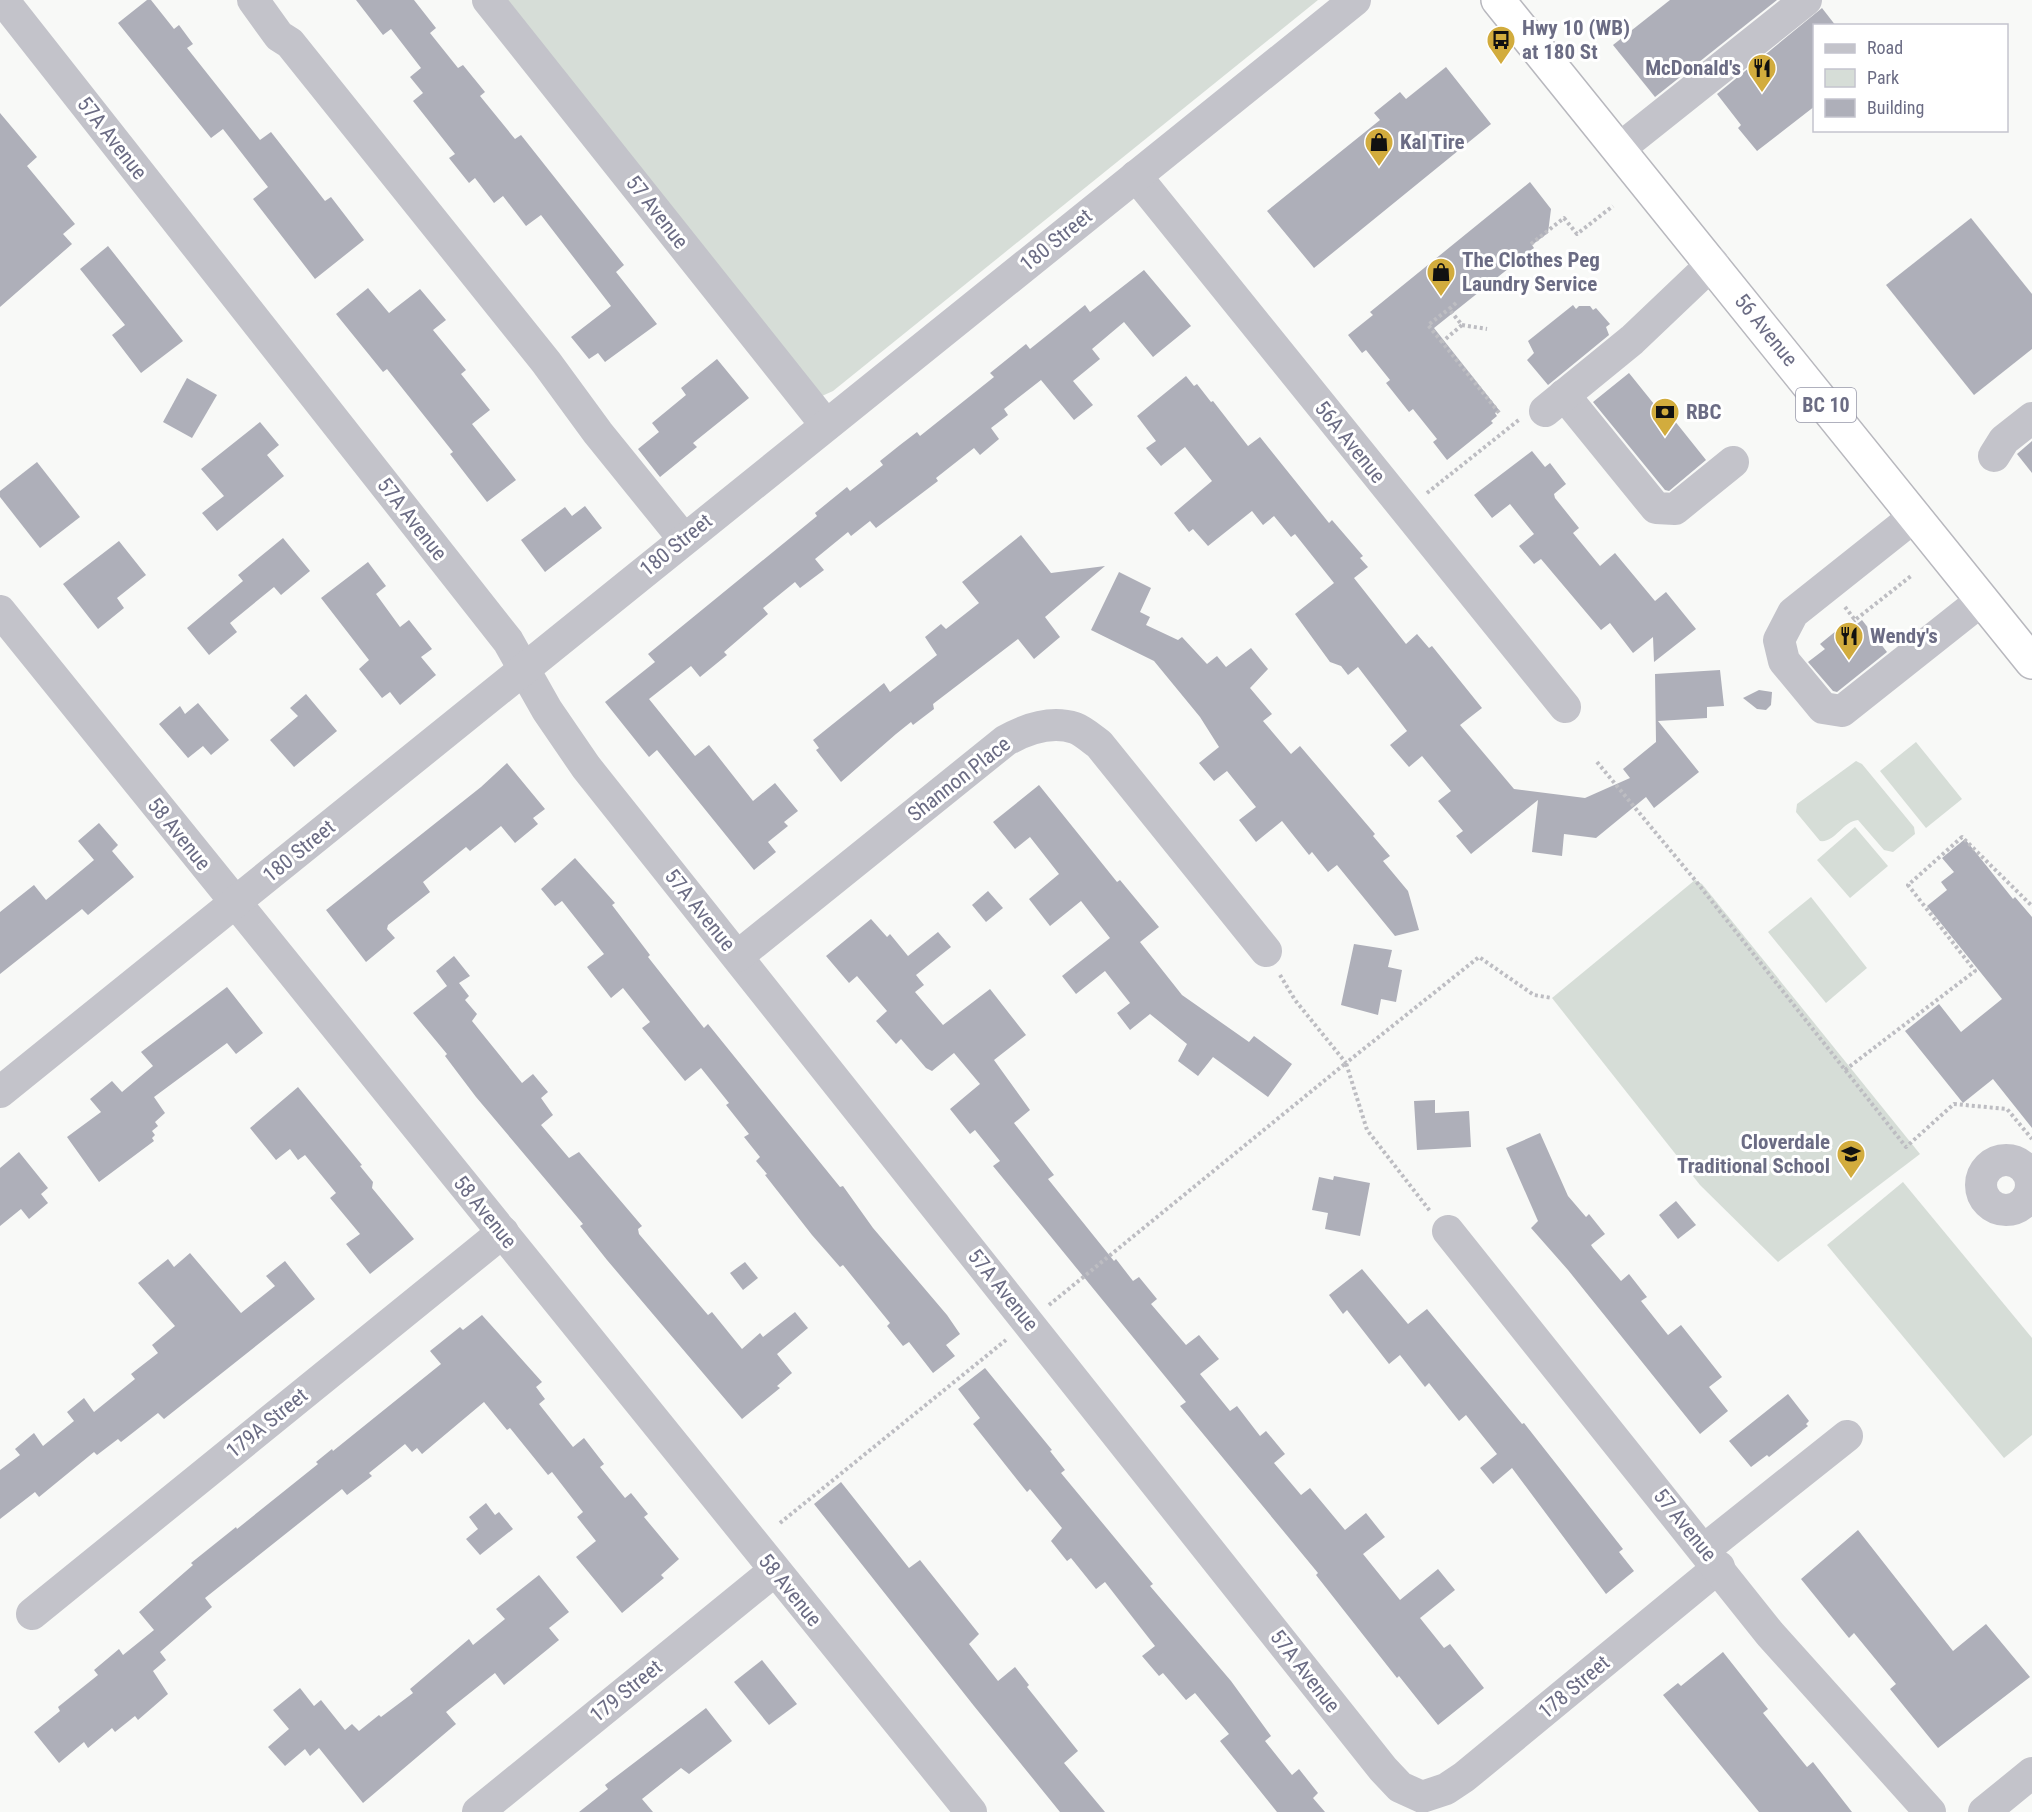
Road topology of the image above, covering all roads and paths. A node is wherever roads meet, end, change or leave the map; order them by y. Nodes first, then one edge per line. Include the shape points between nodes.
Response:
1 (3, 0) edge
2 (253, 0) edge
3 (488, 0) edge
4 (1355, 0) edge
5 (1498, 0) edge
6 (1806, 0) edge
7 (1619, 149) junction
8 (1136, 176) junction
9 (1613, 206) dead end
10 (1531, 244) dead end
11 (1713, 264) junction
12 (1456, 303) dead end
13 (1449, 309) junction
14 (1462, 325) junction
15 (1487, 328) dead end
16 (1442, 342) junction
17 (1545, 407) junction
18 (1500, 414) dead end
19 (2032, 418) edge
20 (826, 425) junction
21 (1994, 456) dead end
22 (1732, 462) dead end
23 (1405, 510) junction
24 (1915, 516) junction
25 (683, 538) junction
26 (1911, 576) dead end
27 (1839, 599) dead end
28 (1982, 600) junction
29 (0, 611) edge
30 (1855, 620) junction
31 (1849, 625) dead end
32 (2032, 662) edge
33 (525, 670) junction
34 (1565, 707) dead end
35 (1597, 762) dead end
36 (235, 903) junction
37 (2032, 906) edge
38 (1266, 951) joint
39 (738, 956) junction
40 (1552, 998) dead end
41 (1346, 1063) junction
42 (1845, 1070) junction
43 (0, 1092) edge
44 (2032, 1139) edge
45 (1448, 1231) joint
46 (503, 1233) junction
47 (1042, 1311) dead end
48 (1012, 1335) dead end
49 (1847, 1436) dead end
50 (780, 1523) dead end
51 (1712, 1558) junction
52 (774, 1571) junction
53 (32, 1614) dead end
54 (2032, 1773) edge
55 (1422, 1797) joint
56 (478, 1812) edge
57 (971, 1812) edge
58 (1930, 1812) edge
59 (1984, 1812) edge

1 - 33 street, 57A Avenue via 492,620
2 - 25 street
3 - 20 street, 57 Avenue
4 - 8 street, 180 Street
5 - 7 highway, 56 Avenue / BC 10
6 - 7 street
7 - 11 highway, 56 Avenue / BC 10
8 - 20 street, 180 Street
8 - 23 street, 56A Avenue
9 - 10 path via 1577,234 1564,218
11 - 17 street via 1632,340
11 - 24 highway, 56 Avenue / BC 10
12 - 13 path
13 - 14 path
13 - 16 path via 1428,325
14 - 15 path
14 - 16 path
16 - 18 path
17 - 22 street via 1656,508 1674,509
17 - 23 path
19 - 21 street via 2004,440
20 - 25 street, 180 Street
23 - 34 street, 56A Avenue
24 - 28 highway, 56 Avenue / BC 10
24 - 28 street via 1793,613 1779,640 1784,661 1823,708 1842,711
25 - 33 street, 180 Street
26 - 30 path
27 - 30 path
28 - 32 highway, 56 Avenue / BC 10
29 - 36 street, 58 Avenue
30 - 31 path
33 - 36 street, 180 Street
33 - 39 street, 57A Avenue via 586,767
35 - 42 path
36 - 43 street, 180 Street
36 - 46 street, 58 Avenue
37 - 42 path via 1962,837 1908,885 1975,971
38 - 39 street, Shannon Place via 1099,744 1076,728 1048,725 1005,741
38 - 41 path via 1295,1000
39 - 55 street, 57A Avenue via 1383,1769 1400,1787
40 - 41 path via 1534,994 1479,957
41 - 45 path via 1367,1130
41 - 47 path
42 - 44 path via 1906,1147 1954,1104 2007,1108
45 - 51 street, 57 Avenue
46 - 52 street, 58 Avenue
46 - 53 street, 179A Street
48 - 50 path
49 - 51 street, 178 Street
51 - 55 street, 178 Street via 1464,1777 1446,1789
51 - 58 street, 57 Avenue via 1770,1634
52 - 56 street, 179 Street
52 - 57 street, 58 Avenue
54 - 59 street

